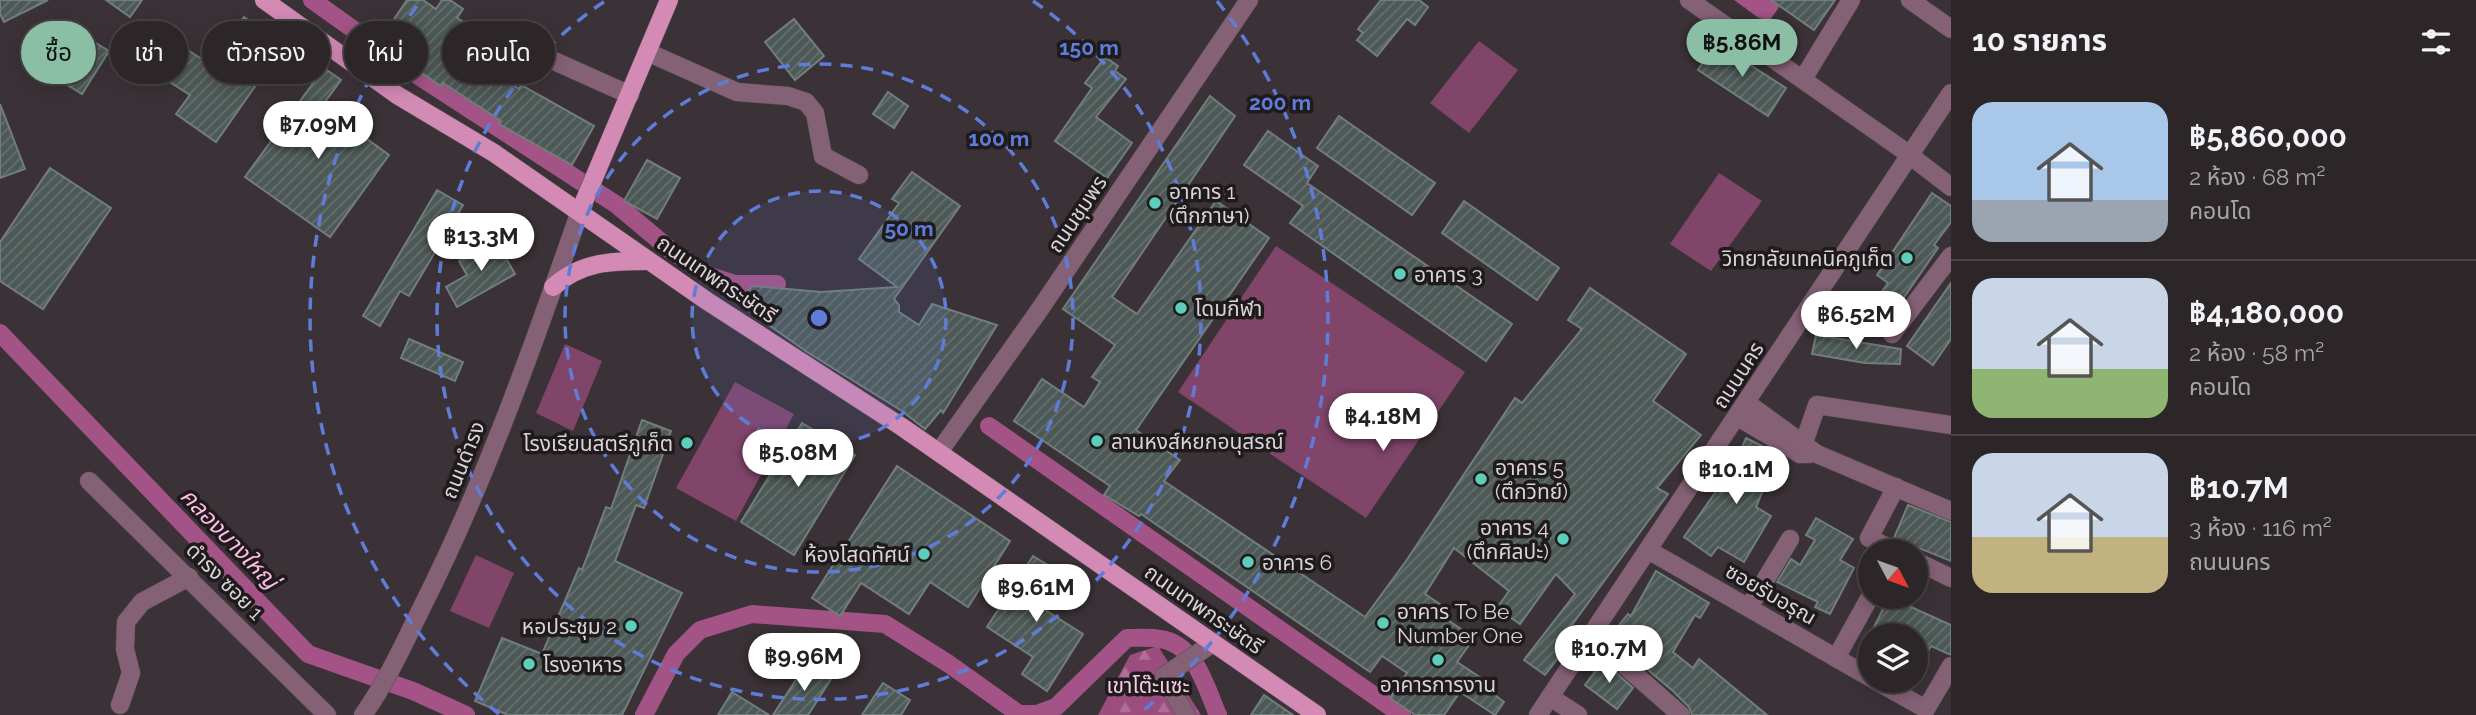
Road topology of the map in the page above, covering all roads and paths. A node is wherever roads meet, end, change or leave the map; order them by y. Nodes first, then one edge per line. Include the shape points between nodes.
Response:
1 (264, 0) edge
2 (669, 0) edge
3 (1249, 0) edge
4 (1689, 0) edge
5 (1852, 0) edge
6 (1910, 0) edge
7 (1951, 29) edge
8 (647, 52) junction
9 (555, 61) edge
10 (1803, 79) junction
11 (1951, 93) edge
12 (629, 94) junction
13 (1910, 155) junction
14 (859, 175) dead end
15 (1951, 187) edge
16 (582, 205) junction
17 (1951, 256) edge
18 (648, 261) junction
19 (553, 287) junction
20 (1892, 334) dead end
21 (1743, 410) junction
22 (1951, 425) edge
23 (1807, 450) junction
24 (939, 452) junction
25 (89, 481) dead end
26 (1896, 487) junction
27 (1951, 511) edge
28 (1790, 539) dead end
29 (1871, 539) edge
30 (1648, 550) junction
31 (1928, 567) edge
32 (189, 577) junction
33 (1951, 578) edge
34 (1749, 607) junction
35 (1863, 609) edge
36 (1591, 636) junction
37 (1210, 645) junction
38 (1836, 658) junction
39 (1951, 666) edge
40 (1858, 671) edge
41 (1897, 693) edge
42 (1550, 697) junction
43 (120, 705) dead end
44 (327, 715) edge
45 (363, 715) edge
46 (1186, 715) edge
47 (1317, 715) edge
48 (1538, 715) edge
49 (1578, 715) edge
50 (1681, 715) edge

1 - 16 main road, ถนนเทพกระษัตรี via 397,95
2 - 8 main road
3 - 24 street, ถนนชุมพร
4 - 10 street
5 - 10 street
6 - 7 street
8 - 12 main road
8 - 14 street via 737,92 806,102 815,113 823,156
9 - 12 street
10 - 13 street
11 - 13 street, ถนนนคร
12 - 16 main road
13 - 15 street
13 - 21 street, ถนนนคร
16 - 18 main road, ถนนเทพกระษัตรี
16 - 19 street, ถนนดำรง
17 - 20 street
18 - 19 main road via 591,265
18 - 24 main road, ถนนเทพกระษัตรี
19 - 45 street, ถนนดำรง via 455,541 380,691
21 - 23 street
21 - 30 street, ถนนนคร
22 - 23 street via 1817,405
23 - 26 street
24 - 37 main road, ถนนเทพกระษัตรี
25 - 32 street, ดำรง ซอย 1
26 - 27 street
26 - 29 street
28 - 34 street
30 - 34 street, ซอยรับอรุณ
30 - 36 street, ถนนนคร
31 - 33 street
32 - 43 street via 142,602 126,622 125,649 131,673
32 - 44 street, ดำรง ซอย 1
34 - 38 street, ซอยรับอรุณ
35 - 38 street
36 - 42 street, ถนนนคร
36 - 50 street
37 - 46 street via 1164,676
37 - 47 main road, ถนนเทพกระษัตรี
38 - 40 street, ซอยรับอรุณ
39 - 41 street via 1926,709
42 - 48 street, ถนนนคร
42 - 49 street

